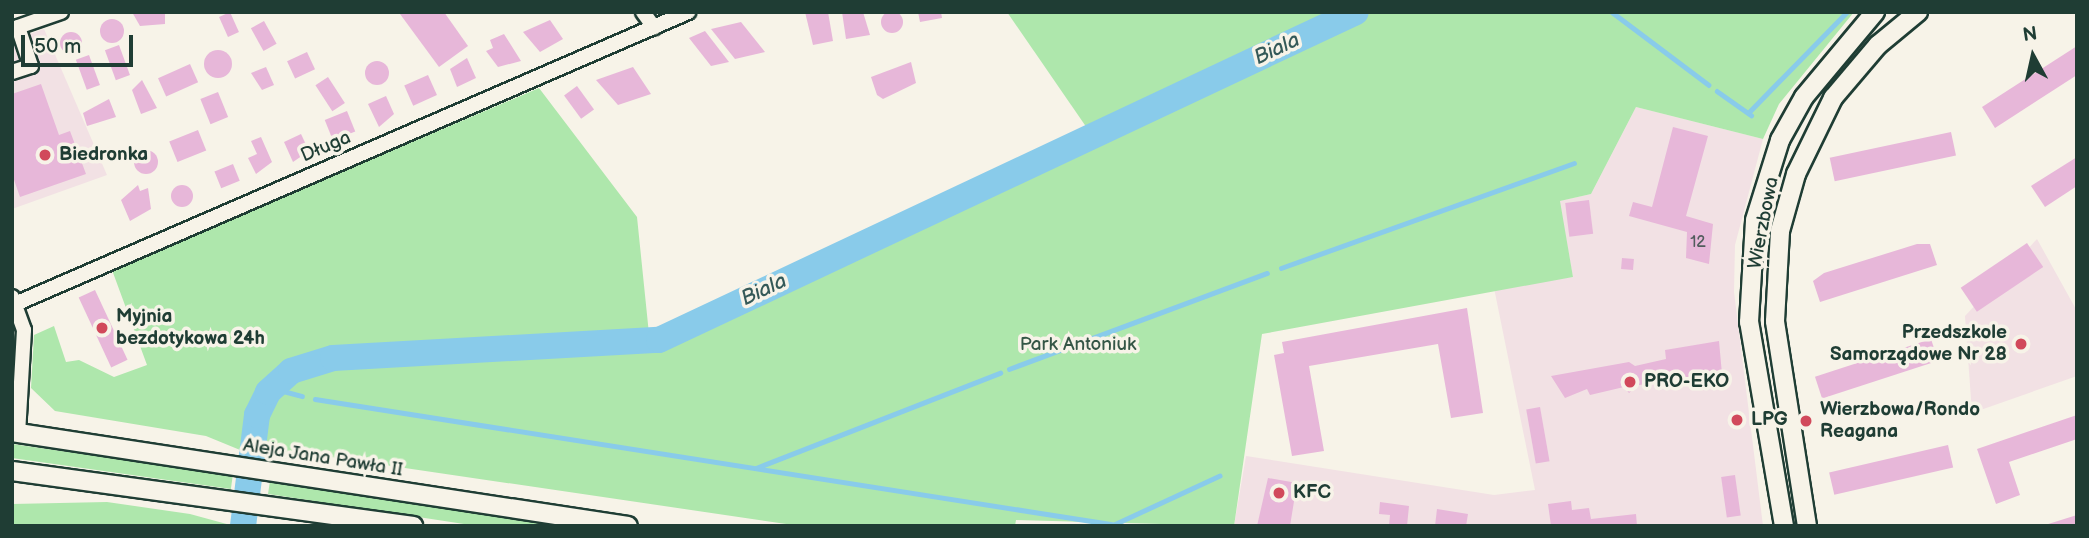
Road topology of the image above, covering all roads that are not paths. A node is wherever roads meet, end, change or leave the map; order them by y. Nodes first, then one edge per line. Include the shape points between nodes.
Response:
1 (61, 12) edge
2 (643, 12) edge
3 (688, 12) edge
4 (1875, 12) edge
5 (1918, 12) edge
6 (654, 27) junction
7 (15, 28) edge
8 (12, 72) edge
9 (1804, 97) junction
10 (1824, 113) junction
11 (14, 300) edge
12 (15, 432) edge
13 (12, 471) edge
14 (1803, 506) junction
15 (1783, 517) edge
16 (413, 526) edge
17 (628, 526) edge
18 (1807, 526) edge

1 - 7 street
2 - 6 street
3 - 6 street, Długa
4 - 9 main road, Wierzbowa
5 - 10 main road, Wierzbowa via 1870,53
6 - 11 street, Długa
7 - 8 street via 31,66
9 - 10 main road via 1823,95
9 - 15 main road, Wierzbowa via 1768,173 1748,281 1749,322
10 - 14 main road, Wierzbowa via 1796,173 1774,281
11 - 12 street via 24,330
12 - 17 main road, Aleja Jana Pawła II
13 - 16 main road
14 - 15 main road
14 - 18 main road, Wierzbowa

